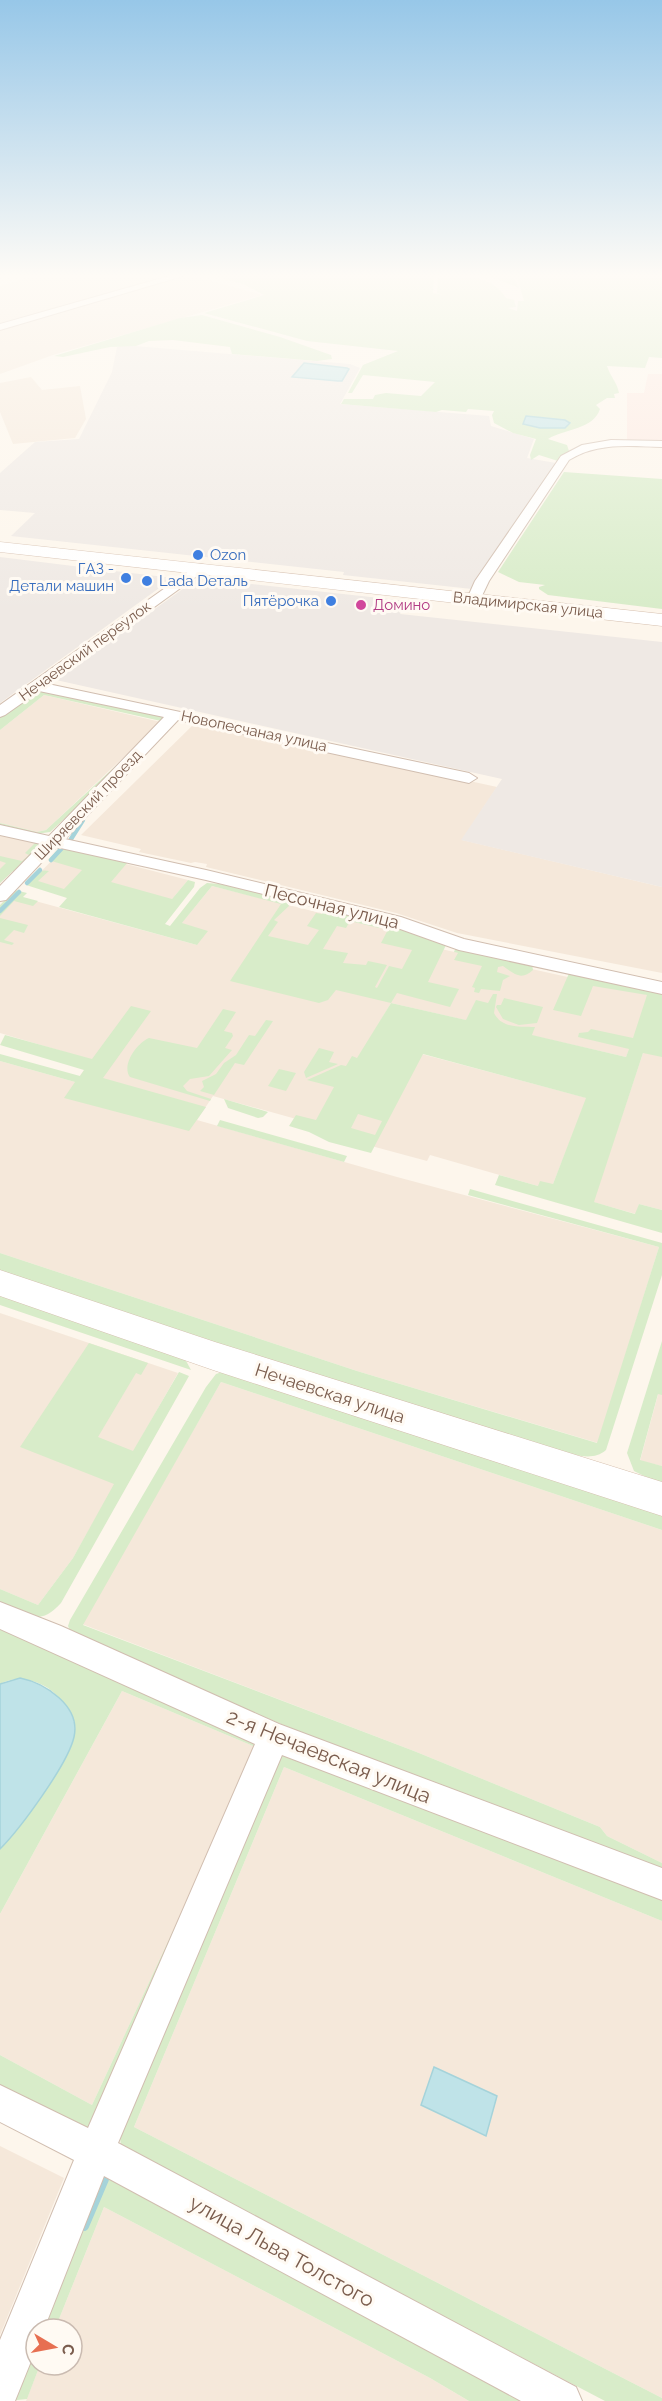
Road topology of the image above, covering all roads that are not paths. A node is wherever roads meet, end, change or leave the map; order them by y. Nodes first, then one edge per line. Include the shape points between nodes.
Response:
1 (662, 444) edge
2 (0, 547) edge
3 (199, 568) junction
4 (474, 599) junction
5 (662, 620) edge
6 (38, 686) junction
7 (0, 712) edge
8 (176, 714) junction
9 (469, 778) dead end
10 (0, 830) edge
11 (52, 842) junction
12 (0, 896) edge
13 (662, 988) edge
14 (0, 1283) edge
15 (662, 1498) edge
16 (0, 1615) edge
17 (274, 1737) junction
18 (662, 1884) edge
19 (0, 2103) edge
20 (96, 2151) junction
21 (0, 2390) edge
22 (562, 2401) edge

1 - 4 street via 596,446 565,458 482,581
2 - 3 street, Владимирская улица
3 - 4 street, Владимирская улица
3 - 6 street, Нечаевский переулок
4 - 5 street, Владимирская улица
6 - 7 street, Нечаевский переулок
6 - 8 street, Новопесчаная улица
8 - 9 street, Новопесчаная улица
8 - 11 street, Ширяевский проезд
10 - 11 street, Песочная улица
11 - 12 street, Ширяевский проезд
11 - 13 street, Песочная улица via 395,921 459,944
14 - 15 street, Нечаевская улица via 213,1356
16 - 17 street, 2-я Нечаевская улица
17 - 18 street, 2-я Нечаевская улица
17 - 20 street
19 - 20 street, улица Льва Толстого
20 - 21 street
20 - 22 street, улица Льва Толстого

